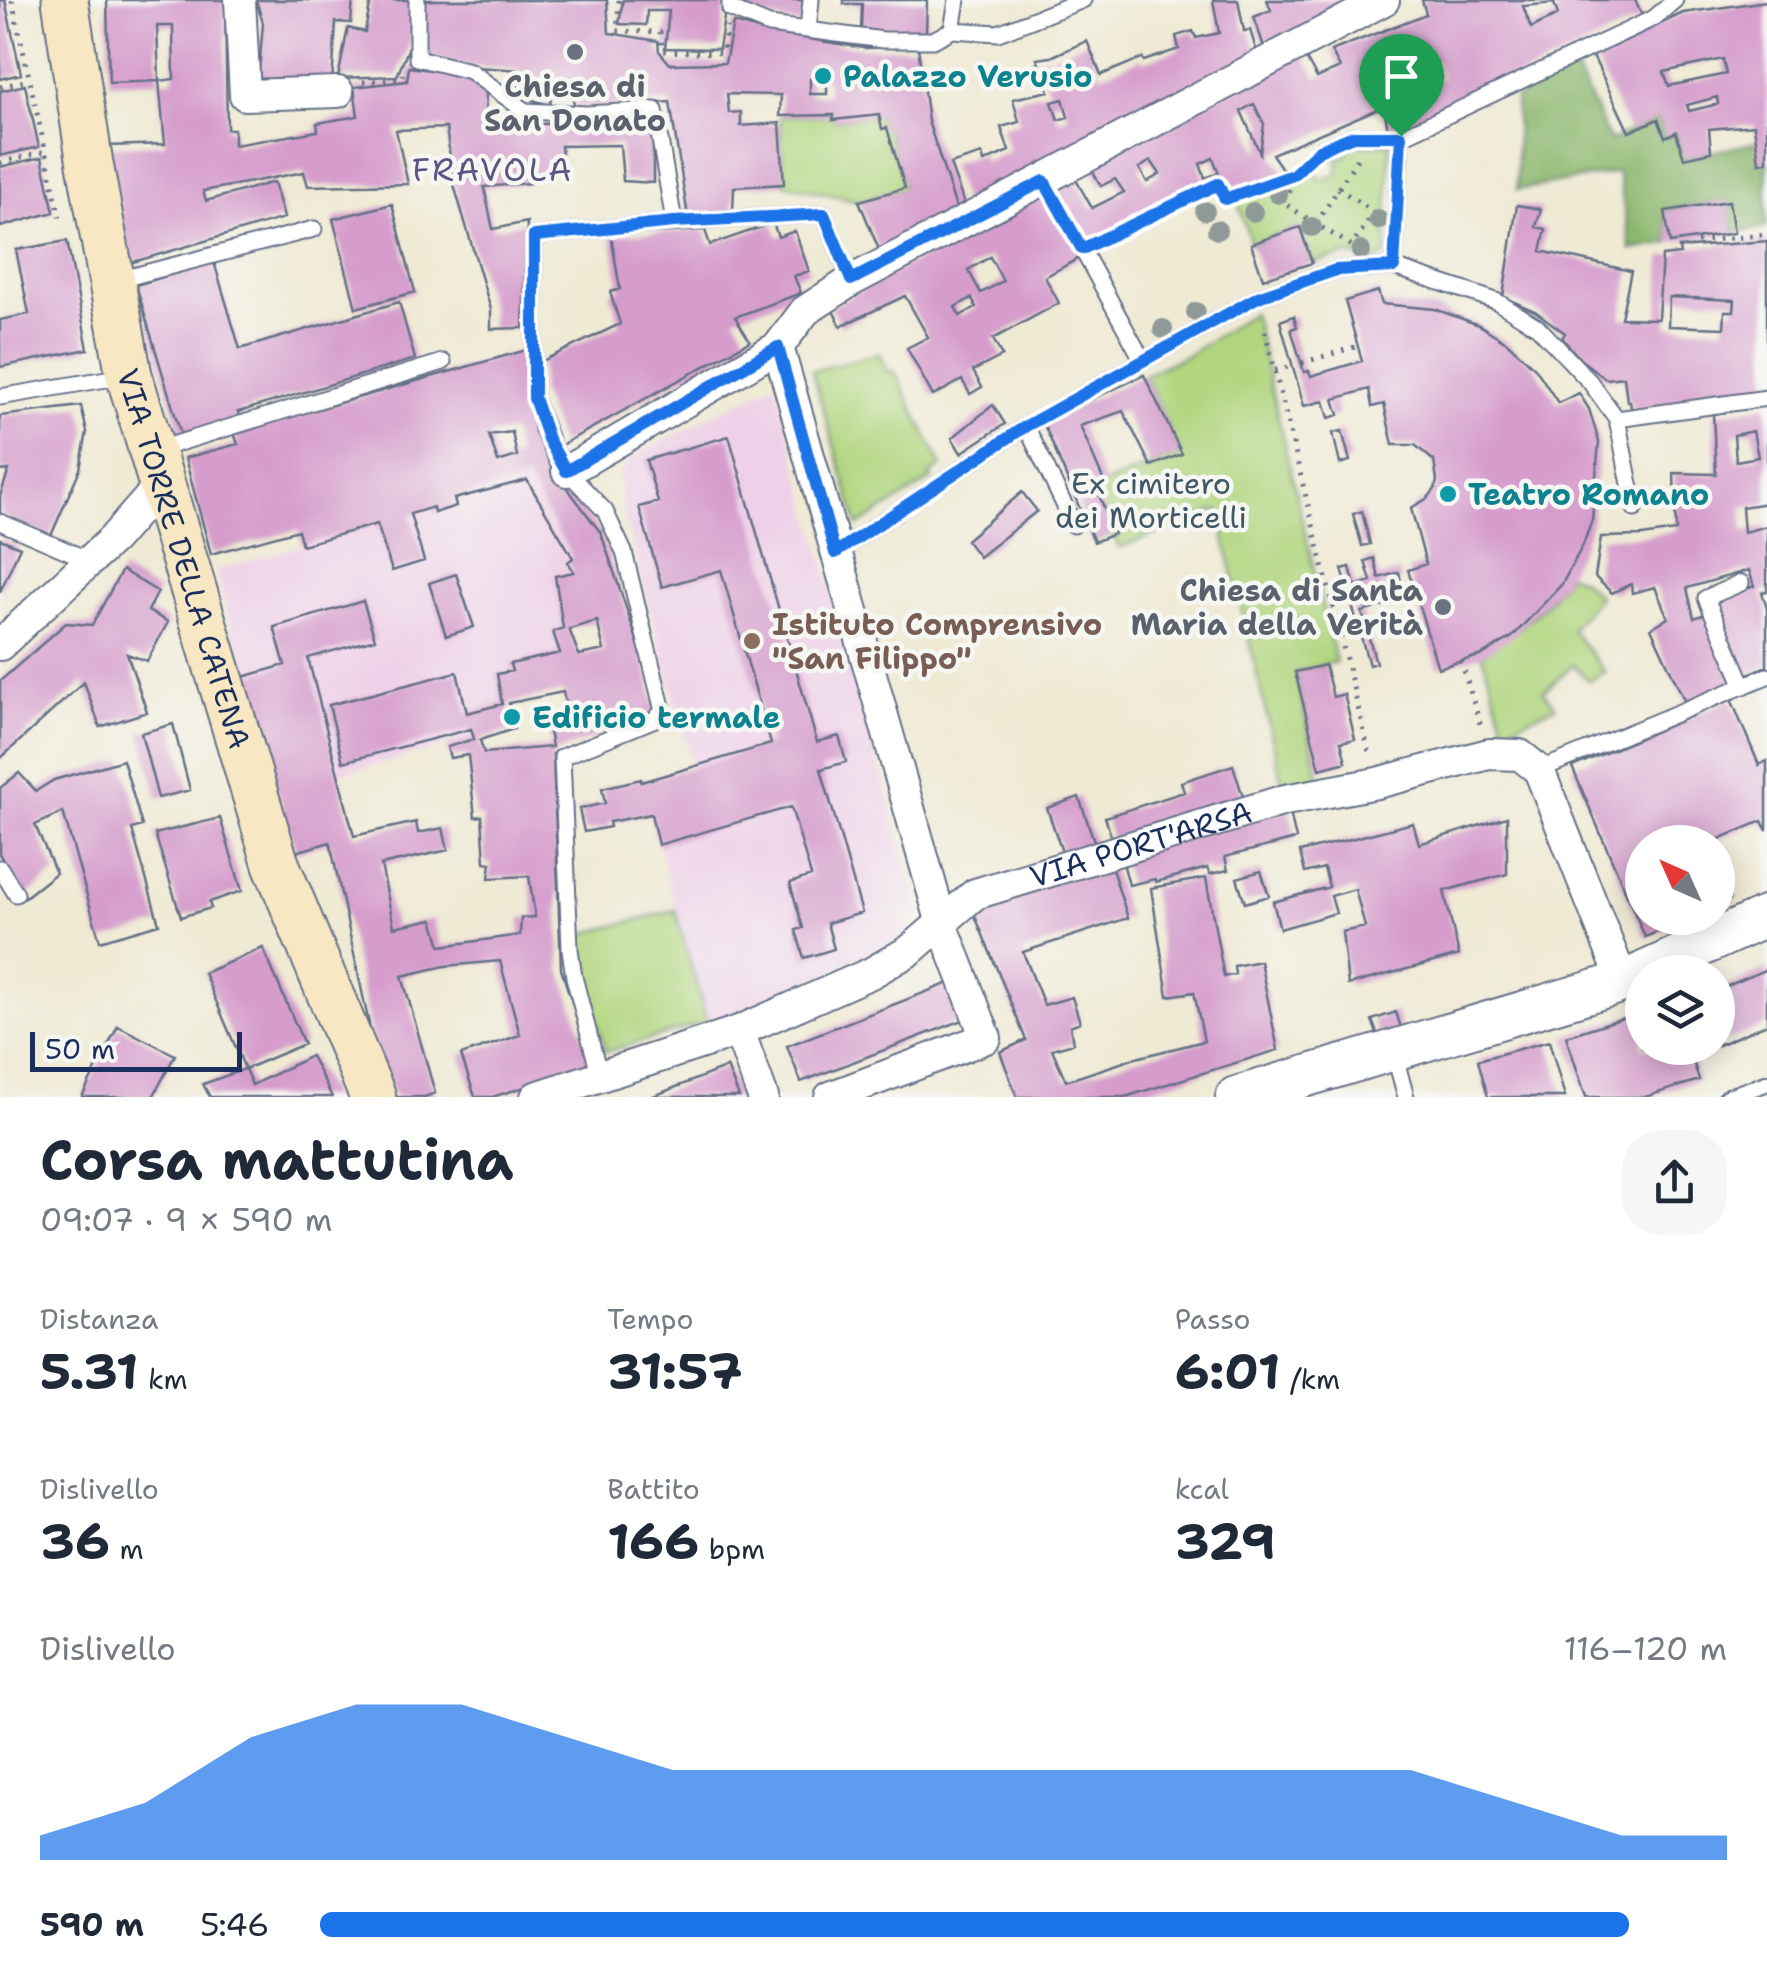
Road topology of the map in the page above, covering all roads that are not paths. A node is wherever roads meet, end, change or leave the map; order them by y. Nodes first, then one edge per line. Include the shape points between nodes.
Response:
1 (65, 0) edge
2 (240, 0) edge
3 (416, 0) edge
4 (812, 0) edge
5 (957, 0) edge
6 (1082, 0) edge
7 (1384, 0) edge
8 (1675, 0) edge
9 (730, 4) edge
10 (808, 30) junction
11 (952, 30) junction
12 (338, 92) road end
13 (1401, 136) junction
14 (1319, 150) road end
15 (674, 222) junction
16 (314, 230) dead end
17 (1082, 249) road end
18 (1394, 267) junction
19 (851, 280) junction
20 (110, 282) junction
21 (778, 347) junction
22 (1143, 361) junction
23 (443, 362) dead end
24 (129, 375) junction
25 (0, 397) edge
26 (1767, 398) edge
27 (1617, 418) junction
28 (1026, 426) junction
29 (157, 467) junction
30 (566, 471) junction
31 (1636, 509) dead end
32 (0, 522) edge
33 (1074, 525) dead end
34 (835, 553) junction
35 (91, 561) junction
36 (1740, 583) dead end
37 (0, 645) edge
38 (1767, 676) edge
39 (1744, 686) junction
40 (1539, 770) junction
41 (0, 868) edge
42 (16, 894) dead end
43 (1767, 916) edge
44 (942, 924) junction
45 (1627, 955) edge
46 (1682, 955) edge
47 (1625, 980) edge
48 (738, 1031) junction
49 (1393, 1050) junction
50 (600, 1077) junction
51 (1767, 1082) edge
52 (373, 1097) edge
53 (536, 1097) edge
54 (762, 1097) edge
55 (830, 1097) edge
56 (1236, 1097) edge
57 (1406, 1097) edge
58 (1726, 1097) edge

1 - 20 main road, VIA TORRE DELLA CATENA
2 - 12 street via 244,95
3 - 15 lane via 417,58 470,71 525,111 656,110
4 - 10 lane
5 - 11 lane
6 - 11 lane via 998,33
7 - 19 street
8 - 13 lane via 1654,18
9 - 10 lane via 769,25
10 - 11 lane via 883,40 933,40
13 - 14 lane via 1353,136
13 - 18 lane
15 - 19 lane via 824,214
15 - 30 lane via 534,236 534,398
16 - 20 lane
17 - 22 lane
18 - 22 lane via 1336,270 1258,297
18 - 27 lane via 1516,312 1590,382
19 - 21 street via 805,310
20 - 24 main road, VIA TORRE DELLA CATENA
21 - 30 street
21 - 34 street
22 - 28 lane
23 - 29 lane
24 - 25 lane
24 - 29 main road, VIA TORRE DELLA CATENA
26 - 27 lane
27 - 31 lane
28 - 33 lane
28 - 34 lane
29 - 35 street
29 - 52 main road, VIA TORRE DELLA CATENA via 276,864
30 - 50 lane via 604,511 624,552 663,711 562,757 570,949
32 - 35 lane
34 - 44 street
35 - 37 street
36 - 39 lane via 1706,598
38 - 39 lane
39 - 40 lane
40 - 44 street, VIA PORT'ARSA via 1520,755 1490,754 1285,800 975,894
40 - 45 street
41 - 42 lane
43 - 46 street
44 - 48 street, VIA PORT'ARSA via 872,973
44 - 55 street via 986,1038
47 - 49 street
48 - 50 street, VIA PORT'ARSA
48 - 54 street
49 - 56 street
49 - 57 lane
50 - 53 street, VIA PORT'ARSA
51 - 58 lane

